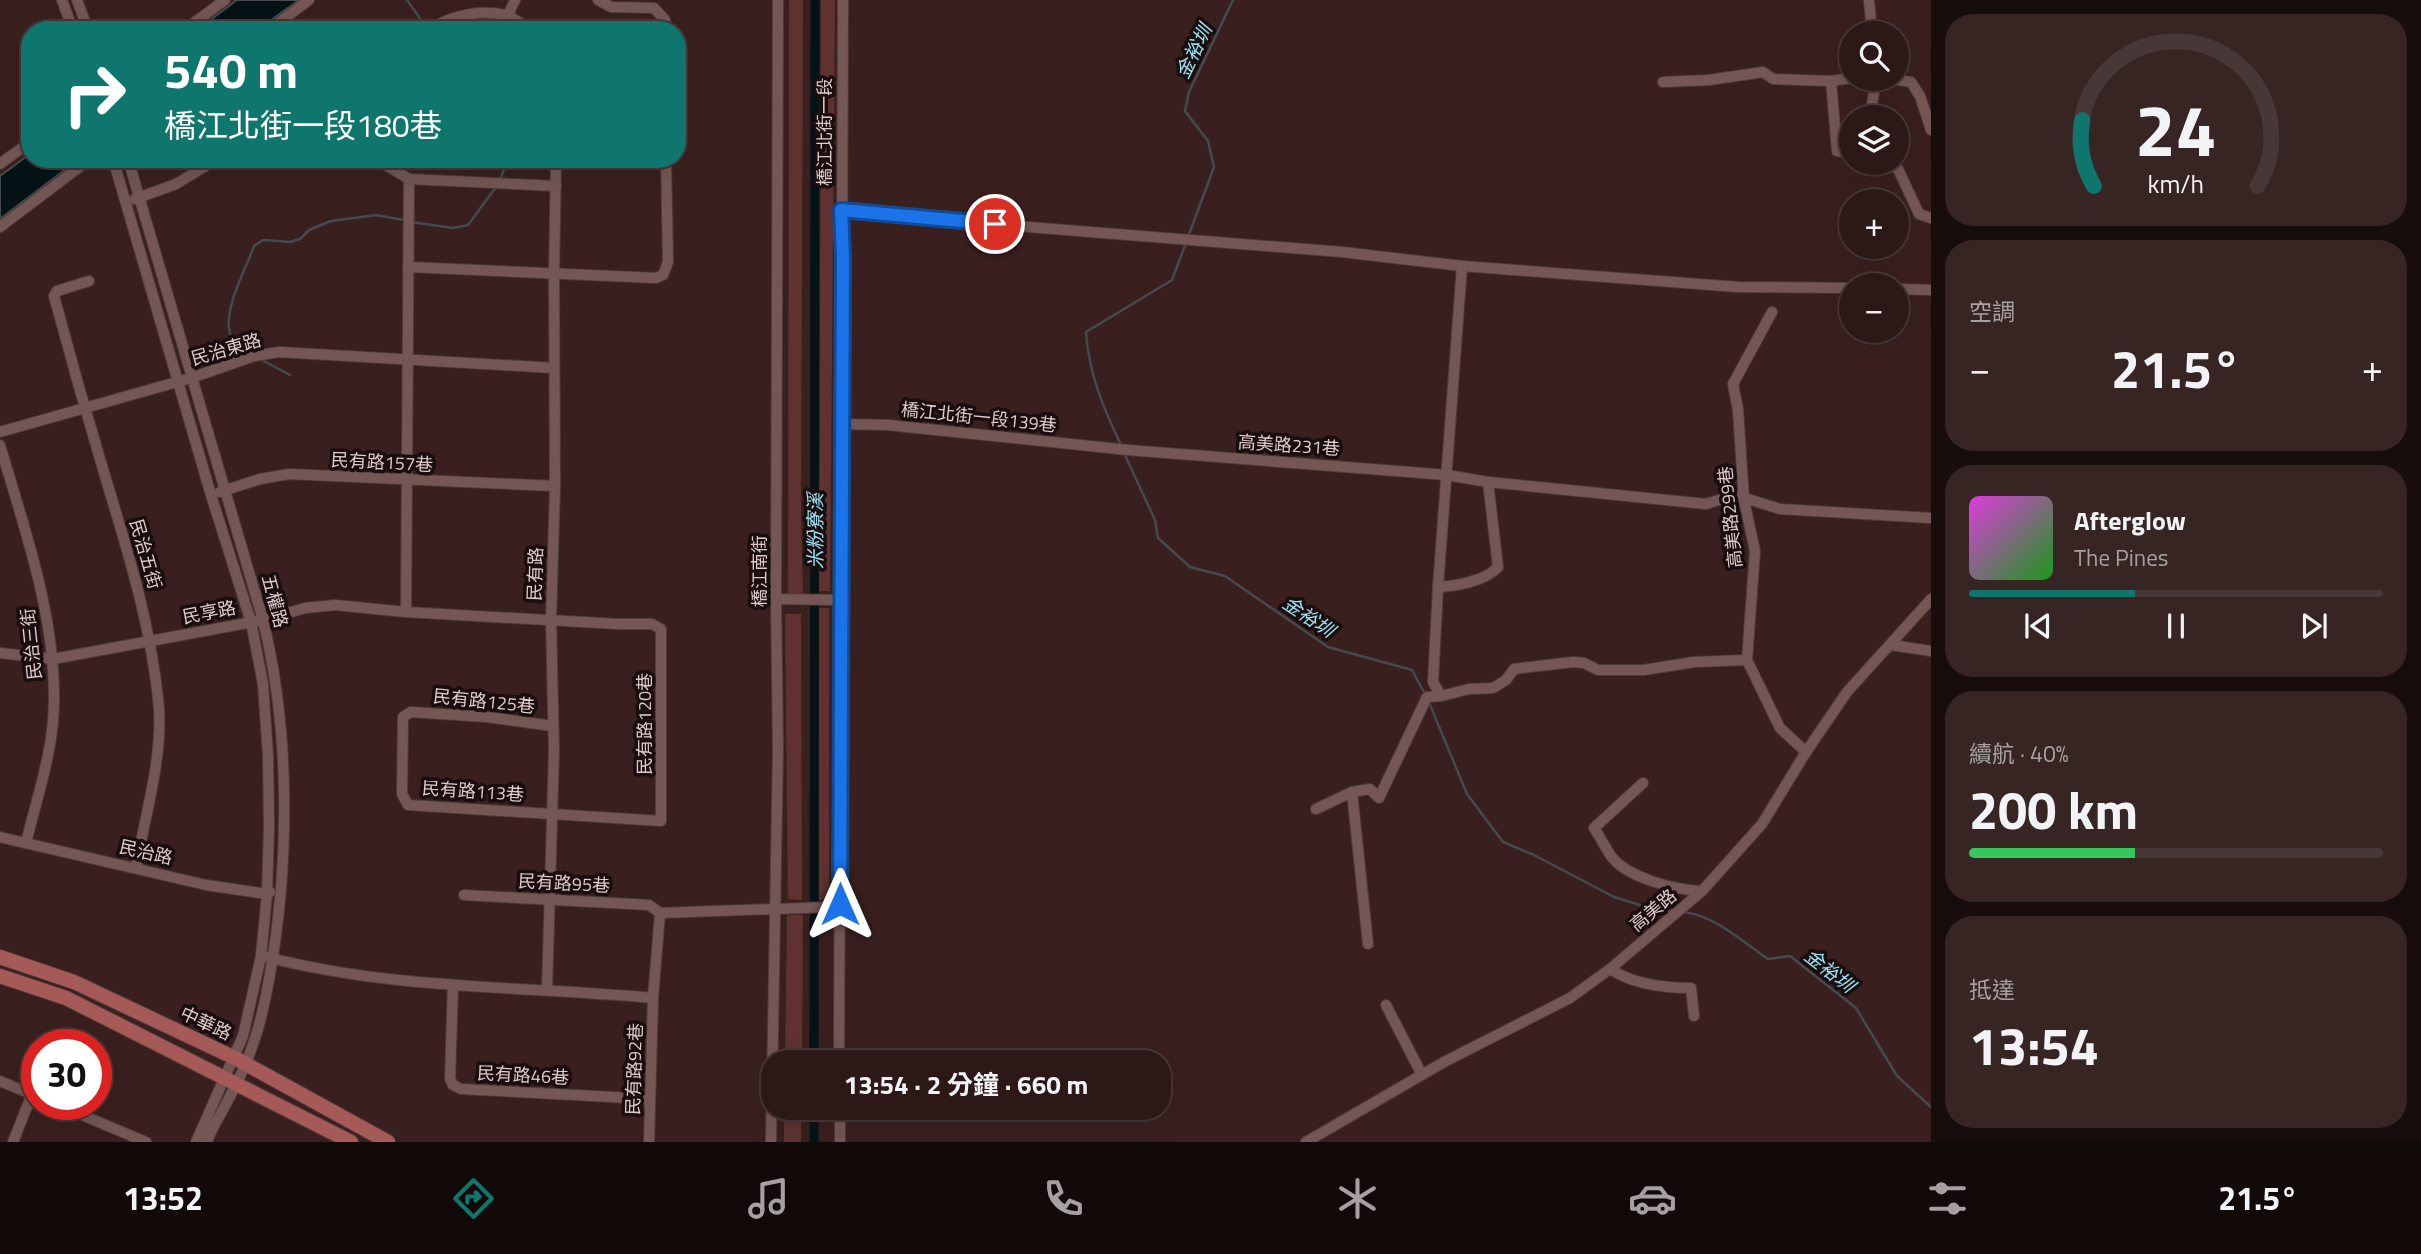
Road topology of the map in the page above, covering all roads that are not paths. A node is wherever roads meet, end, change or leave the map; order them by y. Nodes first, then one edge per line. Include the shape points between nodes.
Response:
1 (62, 0) edge
2 (77, 0) edge
3 (225, 0) edge
4 (309, 0) edge
5 (515, 0) edge
6 (598, 0) edge
7 (778, 0) edge
8 (842, 0) edge
9 (1869, 0) edge
10 (508, 15) junction
11 (70, 21) edge
12 (85, 21) edge
13 (196, 21) edge
14 (281, 21) edge
15 (445, 21) edge
16 (517, 21) edge
17 (665, 21) edge
18 (1871, 21) edge
19 (1839, 80) edge
20 (1830, 81) junction
21 (1663, 82) dead end
22 (1909, 82) edge
23 (1931, 89) edge
24 (1920, 96) junction
25 (1931, 130) edge
26 (21, 149) edge
27 (1839, 151) edge
28 (0, 164) edge
29 (78, 168) edge
30 (116, 168) edge
31 (131, 168) edge
32 (202, 168) edge
33 (391, 168) edge
34 (556, 168) edge
35 (666, 168) edge
36 (1901, 175) edge
37 (409, 179) junction
38 (556, 186) junction
39 (139, 197) junction
40 (126, 203) junction
41 (841, 210) junction
42 (1931, 218) edge
43 (0, 227) edge
44 (1462, 266) junction
45 (408, 267) junction
46 (554, 275) junction
47 (89, 281) dead end
48 (1839, 288) edge
49 (1909, 289) edge
50 (1931, 290) edge
51 (1772, 312) dead end
52 (406, 361) junction
53 (554, 368) junction
54 (191, 378) junction
55 (178, 381) junction
56 (84, 408) junction
57 (842, 424) junction
58 (0, 432) edge
59 (0, 444) edge
60 (1128, 450) joint
61 (1447, 475) junction
62 (407, 481) junction
63 (1488, 482) junction
64 (555, 486) junction
65 (225, 490) junction
66 (211, 495) junction
67 (1744, 500) junction
68 (1931, 518) edge
69 (1437, 587) junction
70 (776, 599) junction
71 (1931, 599) edge
72 (835, 600) junction
73 (406, 612) junction
74 (263, 620) junction
75 (551, 620) junction
76 (251, 622) junction
77 (149, 641) junction
78 (1891, 645) junction
79 (1931, 651) edge
80 (0, 653) edge
81 (53, 659) junction
82 (1747, 660) junction
83 (1441, 696) junction
84 (411, 712) joint
85 (553, 726) junction
86 (1806, 752) junction
87 (1643, 783) dead end
88 (1352, 792) junction
89 (1316, 809) dead end
90 (551, 814) junction
91 (0, 837) edge
92 (26, 843) junction
93 (136, 867) junction
94 (281, 885) junction
95 (1702, 891) junction
96 (267, 894) junction
97 (464, 895) dead end
98 (550, 901) junction
99 (840, 904) junction
100 (776, 907) junction
101 (660, 913) junction
102 (1367, 944) dead end
103 (0, 957) edge
104 (267, 957) junction
105 (1610, 969) junction
106 (0, 975) edge
107 (453, 985) junction
108 (547, 990) junction
109 (653, 998) junction
110 (1386, 1005) dead end
111 (1694, 1016) dead end
112 (839, 1050) edge
113 (241, 1060) junction
114 (1422, 1075) junction
115 (0, 1081) edge
116 (231, 1081) junction
117 (21, 1090) edge
118 (650, 1099) junction
119 (23, 1120) edge
120 (94, 1120) edge
121 (840, 1120) edge
122 (1328, 1136) edge
123 (13, 1142) edge
124 (146, 1142) edge
125 (196, 1142) edge
126 (207, 1142) edge
127 (351, 1142) edge
128 (388, 1142) edge
129 (649, 1142) edge
130 (771, 1142) edge
131 (840, 1142) edge
132 (1306, 1142) edge

1 - 11 street
2 - 12 street
3 - 13 street
4 - 14 street
5 - 10 street
6 - 17 street via 611,7 654,8
7 - 70 street, 橋江南街
8 - 41 street, 橋江北街一段
9 - 18 street
10 - 15 street via 478,13
10 - 16 street
19 - 20 street
20 - 21 street via 1773,79 1763,72
20 - 27 street
22 - 24 street
23 - 24 street
24 - 25 street
26 - 28 street
29 - 43 street
30 - 40 street, 五權路
31 - 39 street, 五權路
32 - 39 street via 176,184
33 - 37 street
34 - 38 street, 民有路
35 - 46 street via 667,262 663,275
36 - 42 street via 1919,214
37 - 38 street
37 - 45 street
38 - 46 street, 民有路
39 - 40 street
39 - 54 street, 五權路
40 - 55 street, 五權路
41 - 44 street
41 - 57 street, 橋江北街一段
44 - 48 street via 1738,287
44 - 61 street
45 - 46 street
45 - 52 street
46 - 53 street, 民有路
47 - 56 street, 民治五街 via 54,296
49 - 50 street
51 - 67 street, 高美路299巷 via 1733,384
52 - 53 street, 民治東路
52 - 54 street, 民治東路 via 279,352
52 - 62 street
53 - 64 street, 民有路
54 - 55 street, 民治東路
54 - 65 street, 五權路
55 - 56 street, 民治東路
55 - 66 street, 五權路
56 - 58 street, 民治東路
56 - 77 street, 民治五街
57 - 60 street, 橋江北街一段139巷
57 - 72 street, 橋江北街一段
59 - 81 street, 民治三街 via 44,600
60 - 61 street, 高美路231巷
61 - 63 street, 高美路231巷
61 - 69 street
62 - 64 street, 民有路157巷
62 - 65 street, 民有路157巷 via 289,474
62 - 73 street
63 - 67 street, 高美路231巷 via 1706,504 1735,495
63 - 69 street via 1498,567 1454,586
64 - 75 street, 民有路
65 - 66 street, 民有路157巷
65 - 74 street, 五權路
66 - 76 street, 五權路
67 - 68 street, 高美路231巷 via 1780,509
67 - 82 street, 高美路299巷 via 1755,551
69 - 83 street via 1433,682
70 - 72 street
70 - 100 street, 橋江南街
71 - 78 street, 高美路
72 - 99 street, 橋江北街一段
73 - 74 street, 民享路 via 335,605
73 - 75 street, 民享路
74 - 76 street, 民享路
74 - 94 street, 五權路 via 280,715
75 - 85 street, 民有路
75 - 90 street, 民有路120巷 via 652,624 661,629 661,821
76 - 77 street, 民享路
76 - 96 street, 五權路 via 263,684 268,756
77 - 81 street, 民享路
77 - 93 street, 民治五街 via 159,711 157,746
78 - 79 street
78 - 86 street, 高美路 via 1847,692
80 - 81 street, 民享路
81 - 92 street, 民治三街 via 51,742
82 - 83 street via 1644,670 1598,670 1573,662 1514,669 1493,688
82 - 86 street, 高美路299巷 via 1780,728
83 - 88 street via 1427,697 1379,798 1370,789
84 - 85 street, 民有路125巷
84 - 90 street, 民有路113巷 via 403,717 401,794 408,805
85 - 90 street, 民有路
86 - 95 street, 高美路 via 1762,824
87 - 95 street via 1594,828 1612,858 1630,872
88 - 89 street
88 - 102 street
90 - 98 street, 民有路
91 - 92 street, 民治路
92 - 93 street, 民治路
93 - 96 street, 民治路 via 205,885
94 - 96 street
94 - 104 street, 五權路
95 - 105 street, 高美路
96 - 104 street, 五權路
97 - 98 street, 民有路95巷
98 - 101 street, 民有路95巷 via 649,905
98 - 108 street, 民有路
99 - 100 street, 民有路95巷
99 - 112 street, 橋江北街一段
100 - 101 street, 民有路95巷
100 - 130 street, 橋江南街
101 - 109 street, 民有路92巷
103 - 113 main road, 中華路 via 74,982
104 - 107 street via 356,975
104 - 113 street, 五權路 via 255,1039
105 - 111 street via 1663,988 1691,988
105 - 114 street, 高美路 via 1551,1009
106 - 116 main road via 66,998
107 - 108 street
107 - 118 street, 民有路46巷 via 453,1085
108 - 109 street
109 - 118 street, 民有路92巷
110 - 114 street
113 - 116 street, 五權路
113 - 128 main road, 中華路
114 - 122 street, 高美路
115 - 117 street
116 - 125 street
116 - 126 street
116 - 127 main road
118 - 129 street, 民有路92巷
119 - 123 street
120 - 124 street
121 - 131 street
122 - 132 street, 高美路

